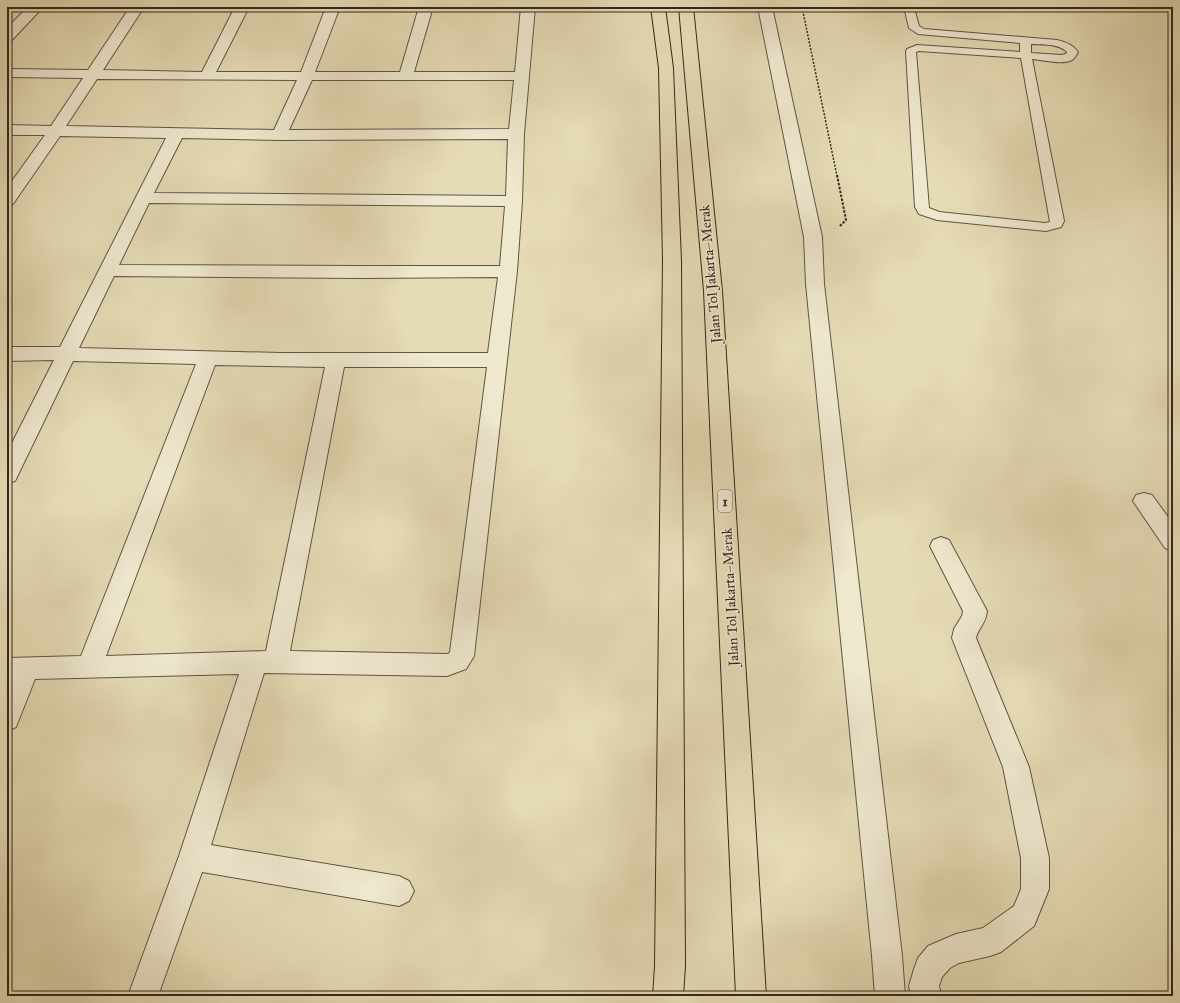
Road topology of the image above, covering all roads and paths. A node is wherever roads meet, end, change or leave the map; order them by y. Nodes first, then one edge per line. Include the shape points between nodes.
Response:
1 (36, 7) edge
2 (137, 7) edge
3 (242, 7) edge
4 (333, 7) edge
5 (426, 7) edge
6 (528, 7) edge
7 (658, 7) edge
8 (686, 7) edge
9 (765, 7) edge
10 (802, 7) edge
11 (906, 7) edge
12 (12, 25) edge
13 (7, 37) edge
14 (1025, 40) junction
15 (1026, 56) junction
16 (7, 73) edge
17 (94, 73) junction
18 (307, 75) junction
19 (207, 76) junction
20 (406, 76) junction
21 (522, 76) junction
22 (7, 130) edge
23 (56, 130) junction
24 (177, 132) junction
25 (516, 134) junction
26 (279, 135) junction
27 (143, 198) junction
28 (7, 200) edge
29 (514, 201) junction
30 (812, 237) junction
31 (108, 270) junction
32 (508, 271) junction
33 (66, 353) junction
34 (7, 354) edge
35 (208, 358) junction
36 (336, 360) junction
37 (498, 360) junction
38 (7, 475) edge
39 (1144, 501) dead end
40 (1173, 542) edge
41 (941, 546) dead end
42 (266, 663) junction
43 (89, 667) junction
44 (16, 669) edge
45 (7, 719) edge
46 (193, 856) junction
47 (399, 891) dead end
48 (143, 996) edge
49 (668, 996) edge
50 (751, 996) edge
51 (890, 996) edge
52 (926, 996) edge

1 - 12 street
2 - 17 street
3 - 19 street
4 - 18 street
5 - 20 street
6 - 21 street
7 - 49 highway via 666,68 672,261
8 - 50 highway, Jalan Tol Jakarta–Merak / 1 via 713,291
9 - 30 street
10 - 30 path via 846,220 828,234
11 - 14 lane via 910,10 914,28 922,32
12 - 13 street
14 - 15 lane
14 - 15 lane via 1057,43 1073,52 1064,58
15 - 15 lane via 1056,224 1038,226 937,216 924,211 920,202 911,51 917,48
16 - 17 street
17 - 19 street
17 - 23 street
18 - 19 street
18 - 20 street
18 - 26 street
20 - 21 street
21 - 25 street
22 - 23 street
23 - 24 street
23 - 28 street
24 - 26 street
24 - 27 street
25 - 26 street
25 - 29 street
27 - 29 street
27 - 31 street
29 - 32 street
30 - 51 street
31 - 32 street
31 - 33 street
32 - 37 street
33 - 34 street
33 - 35 street
33 - 38 street
35 - 36 street
35 - 43 street
36 - 37 street
36 - 42 street
37 - 42 street via 462,656 459,661 447,665
39 - 40 street
41 - 52 street via 975,611 974,620 966,629 964,638 1016,767 1035,858 1036,889 1024,916 990,942 956,949 939,957 929,969 924,986
42 - 43 street
42 - 46 street
43 - 44 street
44 - 45 street
46 - 47 street
46 - 48 street

